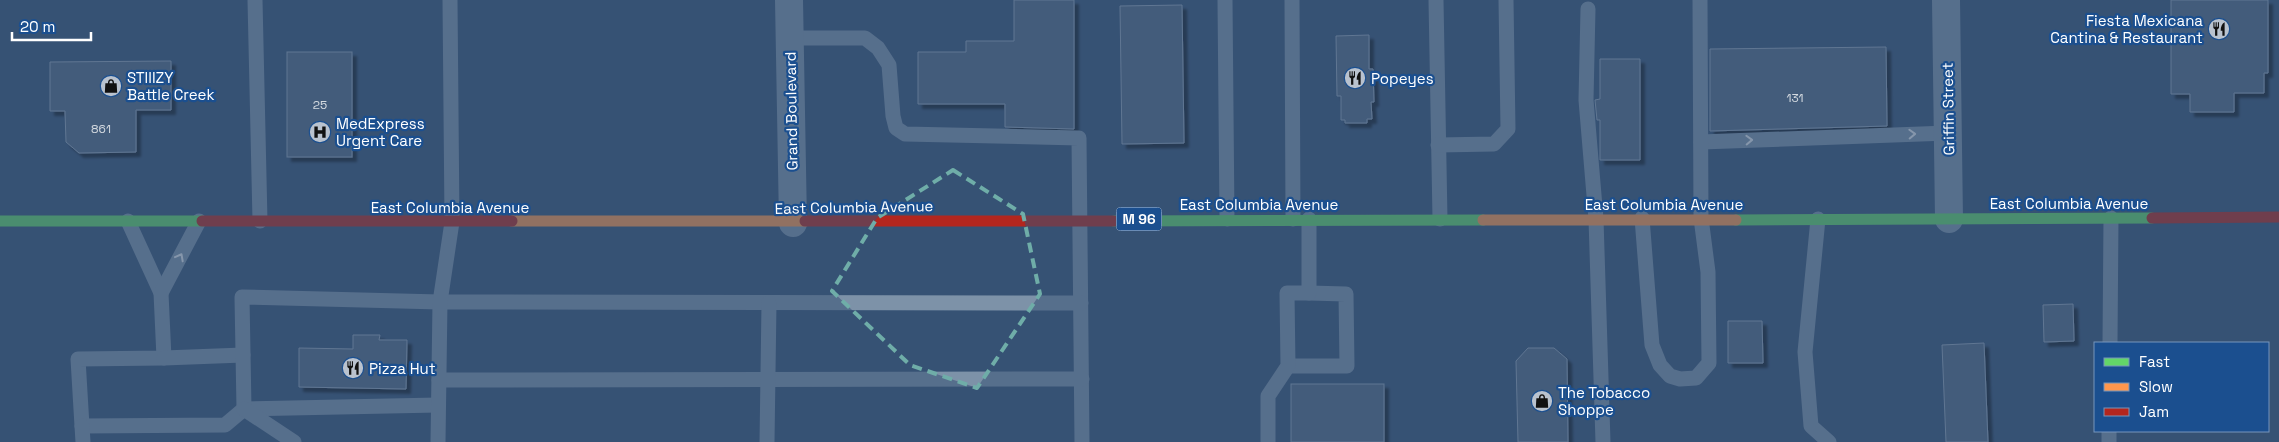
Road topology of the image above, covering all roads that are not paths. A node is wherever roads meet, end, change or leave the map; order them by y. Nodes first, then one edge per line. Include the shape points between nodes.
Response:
1 (255, 0) edge
2 (450, 0) edge
3 (789, 0) edge
4 (1226, 0) edge
5 (1292, 0) edge
6 (1436, 0) edge
7 (1506, 0) edge
8 (1700, 0) edge
9 (1946, 0) edge
10 (1588, 9) dead end
11 (790, 38) junction
12 (1948, 133) junction
13 (1701, 142) junction
14 (1438, 145) junction
15 (2279, 216) edge
16 (1642, 218) junction
17 (1701, 218) junction
18 (2111, 218) junction
19 (1293, 219) junction
20 (1309, 219) junction
21 (1440, 219) junction
22 (1596, 219) junction
23 (1818, 219) junction
24 (1950, 219) junction
25 (1082, 220) junction
26 (1227, 220) junction
27 (0, 221) edge
28 (128, 221) junction
29 (199, 221) junction
30 (260, 221) junction
31 (452, 222) junction
32 (793, 223) junction
33 (161, 293) junction
34 (1309, 293) junction
35 (440, 302) junction
36 (769, 303) junction
37 (1081, 303) junction
38 (2110, 342) edge
39 (244, 355) junction
40 (164, 358) junction
41 (1288, 366) junction
42 (1082, 379) junction
43 (440, 380) junction
44 (768, 380) junction
45 (438, 405) junction
46 (244, 408) junction
47 (82, 426) junction
48 (83, 442) edge
49 (294, 442) edge
50 (438, 442) edge
51 (767, 442) edge
52 (1082, 442) edge
53 (1268, 442) edge
54 (1603, 442) edge
55 (1829, 442) edge

1 - 30 lane
2 - 31 lane
3 - 11 street, Grand Boulevard
4 - 26 lane
5 - 19 lane
6 - 14 lane
7 - 14 lane via 1508,129 1494,144
8 - 13 lane
9 - 12 street, Griffin Street
10 - 22 lane via 1586,100
11 - 25 lane via 865,38 878,48 889,65 896,128 905,134 1079,138
11 - 32 street, Grand Boulevard
13 -> 12 lane
12 - 24 street, Griffin Street
13 - 17 lane
14 - 21 lane
15 - 18 main road, East Columbia Avenue / M 96
16 - 17 main road, East Columbia Avenue / M 96
16 - 17 lane via 1652,345 1660,365 1670,376 1680,379 1696,378 1709,363 1708,272
16 - 22 main road, East Columbia Avenue / M 96
17 - 23 main road, East Columbia Avenue / M 96
18 - 24 main road, East Columbia Avenue / M 96
18 - 38 lane
19 - 20 main road, East Columbia Avenue / M 96
19 - 26 main road, East Columbia Avenue / M 96
20 - 21 main road, East Columbia Avenue / M 96
20 - 34 lane
21 - 22 main road, East Columbia Avenue / M 96
22 - 54 lane
23 - 24 main road, East Columbia Avenue / M 96
23 - 55 lane via 1805,352 1811,426
25 - 26 main road, East Columbia Avenue / M 96
25 - 32 main road, East Columbia Avenue / M 96
25 - 37 lane
27 - 28 main road, East Columbia Avenue / M 96
28 - 29 main road, East Columbia Avenue / M 96
28 - 33 lane
29 - 30 main road, East Columbia Avenue / M 96
33 -> 29 lane
30 - 31 main road, East Columbia Avenue / M 96
31 - 32 main road, East Columbia Avenue / M 96
31 - 35 lane
33 - 40 lane
34 - 41 lane via 1287,293
34 - 41 lane via 1346,294 1347,366
35 - 36 lane
35 - 39 lane via 242,297
35 - 43 lane
36 - 37 lane
36 - 44 lane
37 - 42 lane
39 - 40 lane
39 - 46 lane
40 - 47 lane via 78,358
41 - 53 lane via 1268,396
42 - 44 lane
42 - 52 lane
43 - 44 lane
43 - 45 lane
44 - 51 lane
45 - 46 lane
45 - 50 lane
46 - 47 lane via 225,425
46 - 49 lane
47 - 48 lane

